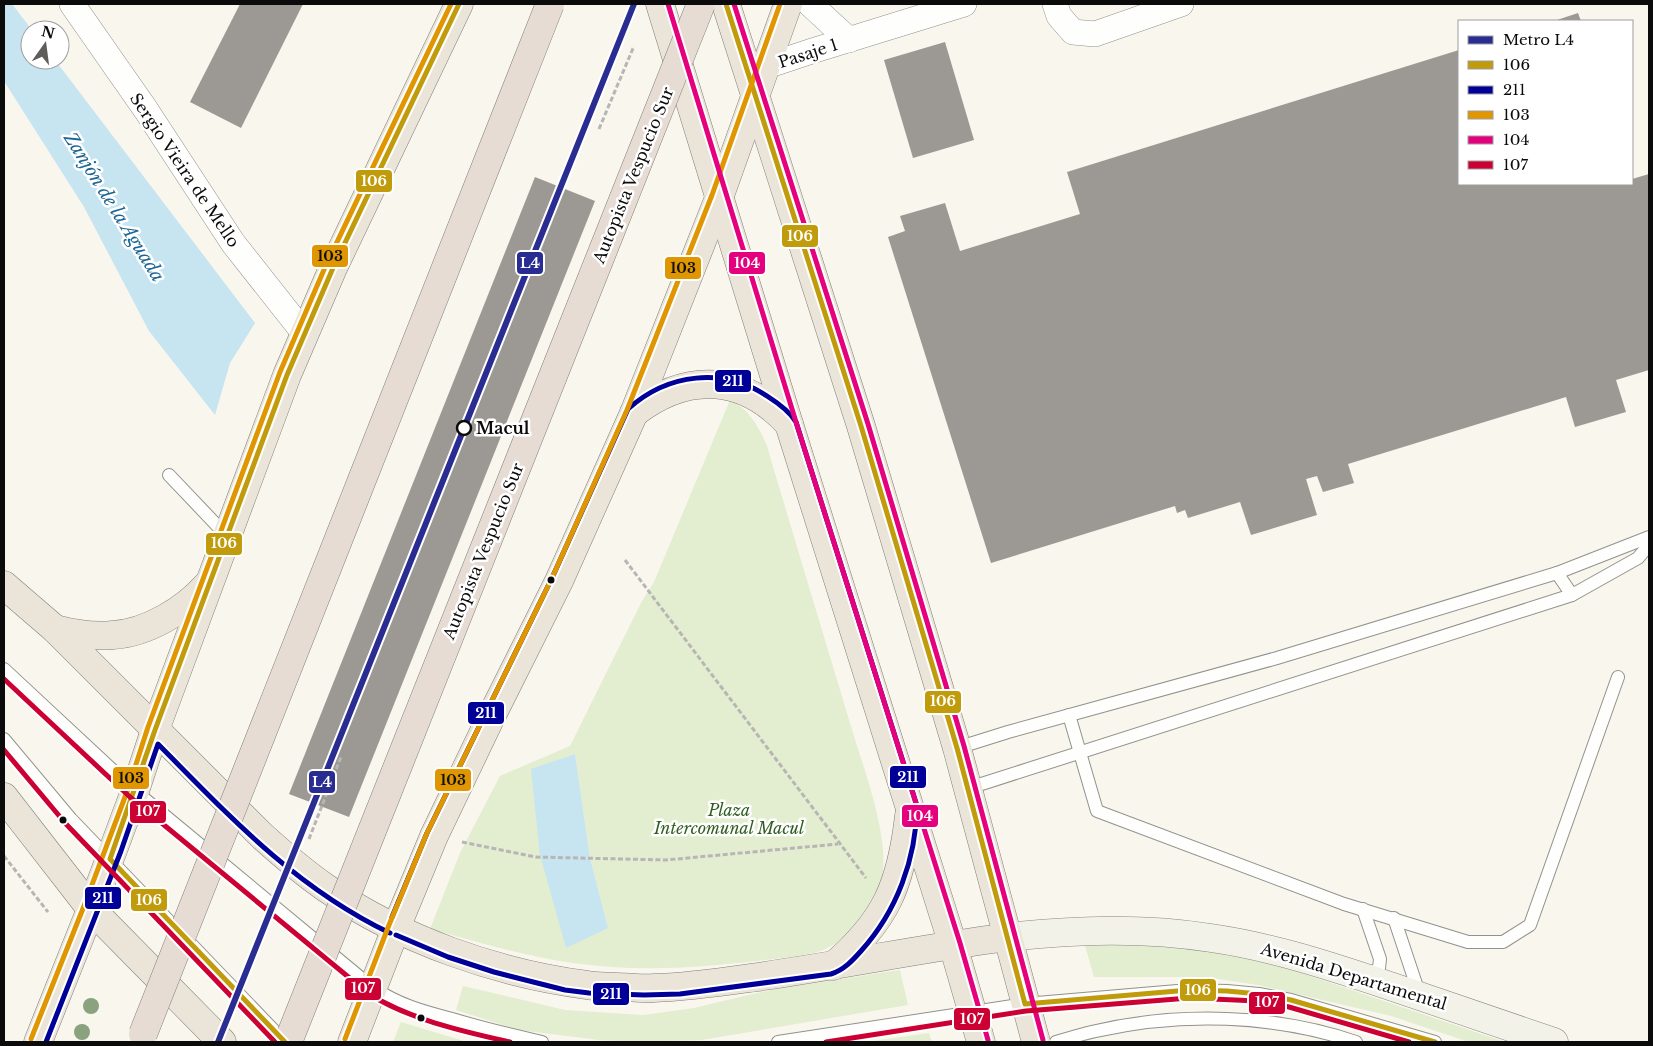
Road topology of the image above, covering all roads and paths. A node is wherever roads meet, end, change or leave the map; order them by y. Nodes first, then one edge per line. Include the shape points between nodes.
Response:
1 (72, 4) edge
2 (459, 4) edge
3 (550, 4) edge
4 (660, 4) edge
5 (701, 4) edge
6 (726, 4) edge
7 (788, 4) edge
8 (810, 4) edge
9 (964, 4) edge
10 (1055, 4) edge
11 (1180, 4) edge
12 (849, 40) junction
13 (634, 46) dead end
14 (767, 66) junction
15 (756, 96) junction
16 (599, 128) dead end
17 (719, 198) junction
18 (304, 333) junction
19 (634, 413) junction
20 (789, 424) junction
21 (169, 475) dead end
22 (227, 536) junction
23 (1649, 537) edge
24 (1649, 545) edge
25 (626, 560) dead end
26 (1557, 573) junction
27 (210, 582) junction
28 (4, 584) edge
29 (1572, 595) junction
30 (55, 629) junction
31 (4, 669) edge
32 (1618, 678) dead end
33 (1069, 714) junction
34 (155, 730) junction
35 (4, 739) edge
36 (957, 748) junction
37 (1080, 753) junction
38 (341, 757) dead end
39 (969, 788) junction
40 (135, 792) junction
41 (4, 797) edge
42 (910, 807) junction
43 (309, 839) dead end
44 (458, 841) dead end
45 (839, 844) junction
46 (4, 856) edge
47 (110, 859) junction
48 (91, 909) junction
49 (1363, 909) junction
50 (48, 912) dead end
51 (881, 914) junction
52 (1394, 918) junction
53 (396, 928) junction
54 (1007, 938) junction
55 (953, 945) junction
56 (833, 966) junction
57 (1365, 977) junction
58 (373, 988) junction
59 (1420, 996) junction
60 (1025, 1004) junction
61 (971, 1012) junction
62 (143, 1034) dead end
63 (38, 1042) edge
64 (222, 1042) edge
65 (286, 1042) edge
66 (352, 1042) edge
67 (542, 1042) edge
68 (778, 1042) edge
69 (980, 1042) edge
70 (1036, 1042) edge
71 (1056, 1042) edge
72 (1356, 1042) edge
73 (1436, 1042) edge
74 (1554, 1042) edge

1 - 18 street, Sergio Vieira de Mello via 233,243
2 - 18 main road
3 - 62 highway, bridge
4 - 17 main road
5 - 65 highway, Autopista Vespucio Sur, bridge
6 - 15 main road
7 - 14 main road
8 - 12 street, Pasaje 1
9 - 12 street, Pasaje 1
10 - 11 street via 1072,32 1095,34
12 - 14 street, Pasaje 1
13 - 16 path
14 - 15 main road
15 - 17 main road
15 - 36 main road via 861,426
17 - 19 main road
17 - 20 main road
18 - 22 main road
19 - 20 main road via 670,391 712,384 747,392 777,411
19 - 53 main road via 559,581 438,828
20 - 42 main road
21 - 22 lane
22 - 27 main road
23 - 26 lane
24 - 29 lane via 1638,558
25 - 45 path
26 - 29 lane
26 - 33 lane via 1277,658
27 - 30 main road via 198,596 176,611 133,631 97,636
27 - 34 main road
28 - 30 main road, Avenida Departamental
29 - 37 lane
30 - 34 main road, Avenida Departamental
31 - 40 lane
32 - 52 lane via 1530,925 1503,942 1468,942
33 - 36 lane
33 - 37 lane
34 - 40 main road
34 - 53 main road, Avenida Departamental via 261,836 298,867 353,905
35 - 47 lane via 71,819
36 - 39 main road
37 - 39 lane
37 - 49 lane via 1097,811
38 - 43 path
39 - 54 main road
40 - 47 main road
40 - 58 lane
41 - 48 main road
42 - 51 main road via 901,867
42 - 55 main road
44 - 45 path via 535,856 666,860
45 - 51 path via 878,893
46 - 50 path
47 - 48 main road
47 - 65 lane
48 - 63 main road
48 - 64 main road
49 - 52 lane
49 - 57 lane via 1380,959 1379,968
51 - 56 main road via 867,934
52 - 59 lane
53 - 56 main road, Avenida Departamental via 518,972 589,986 653,988
53 - 58 main road
54 - 55 main road, Avenida Departamental
54 - 57 main road, Avenida Departamental via 1103,930 1164,932 1257,946
54 - 60 main road
55 - 56 main road, Avenida Departamental
55 - 61 main road
57 - 59 main road, Avenida Departamental
58 - 66 main road
58 - 67 lane via 412,1008 493,1032
59 - 74 main road, Avenida Departamental
60 - 61 lane
60 - 70 main road
60 - 73 lane via 1189,990 1227,991 1291,1000
61 - 68 lane
61 - 69 main road
71 - 72 lane via 1137,1023 1221,1019 1264,1022

